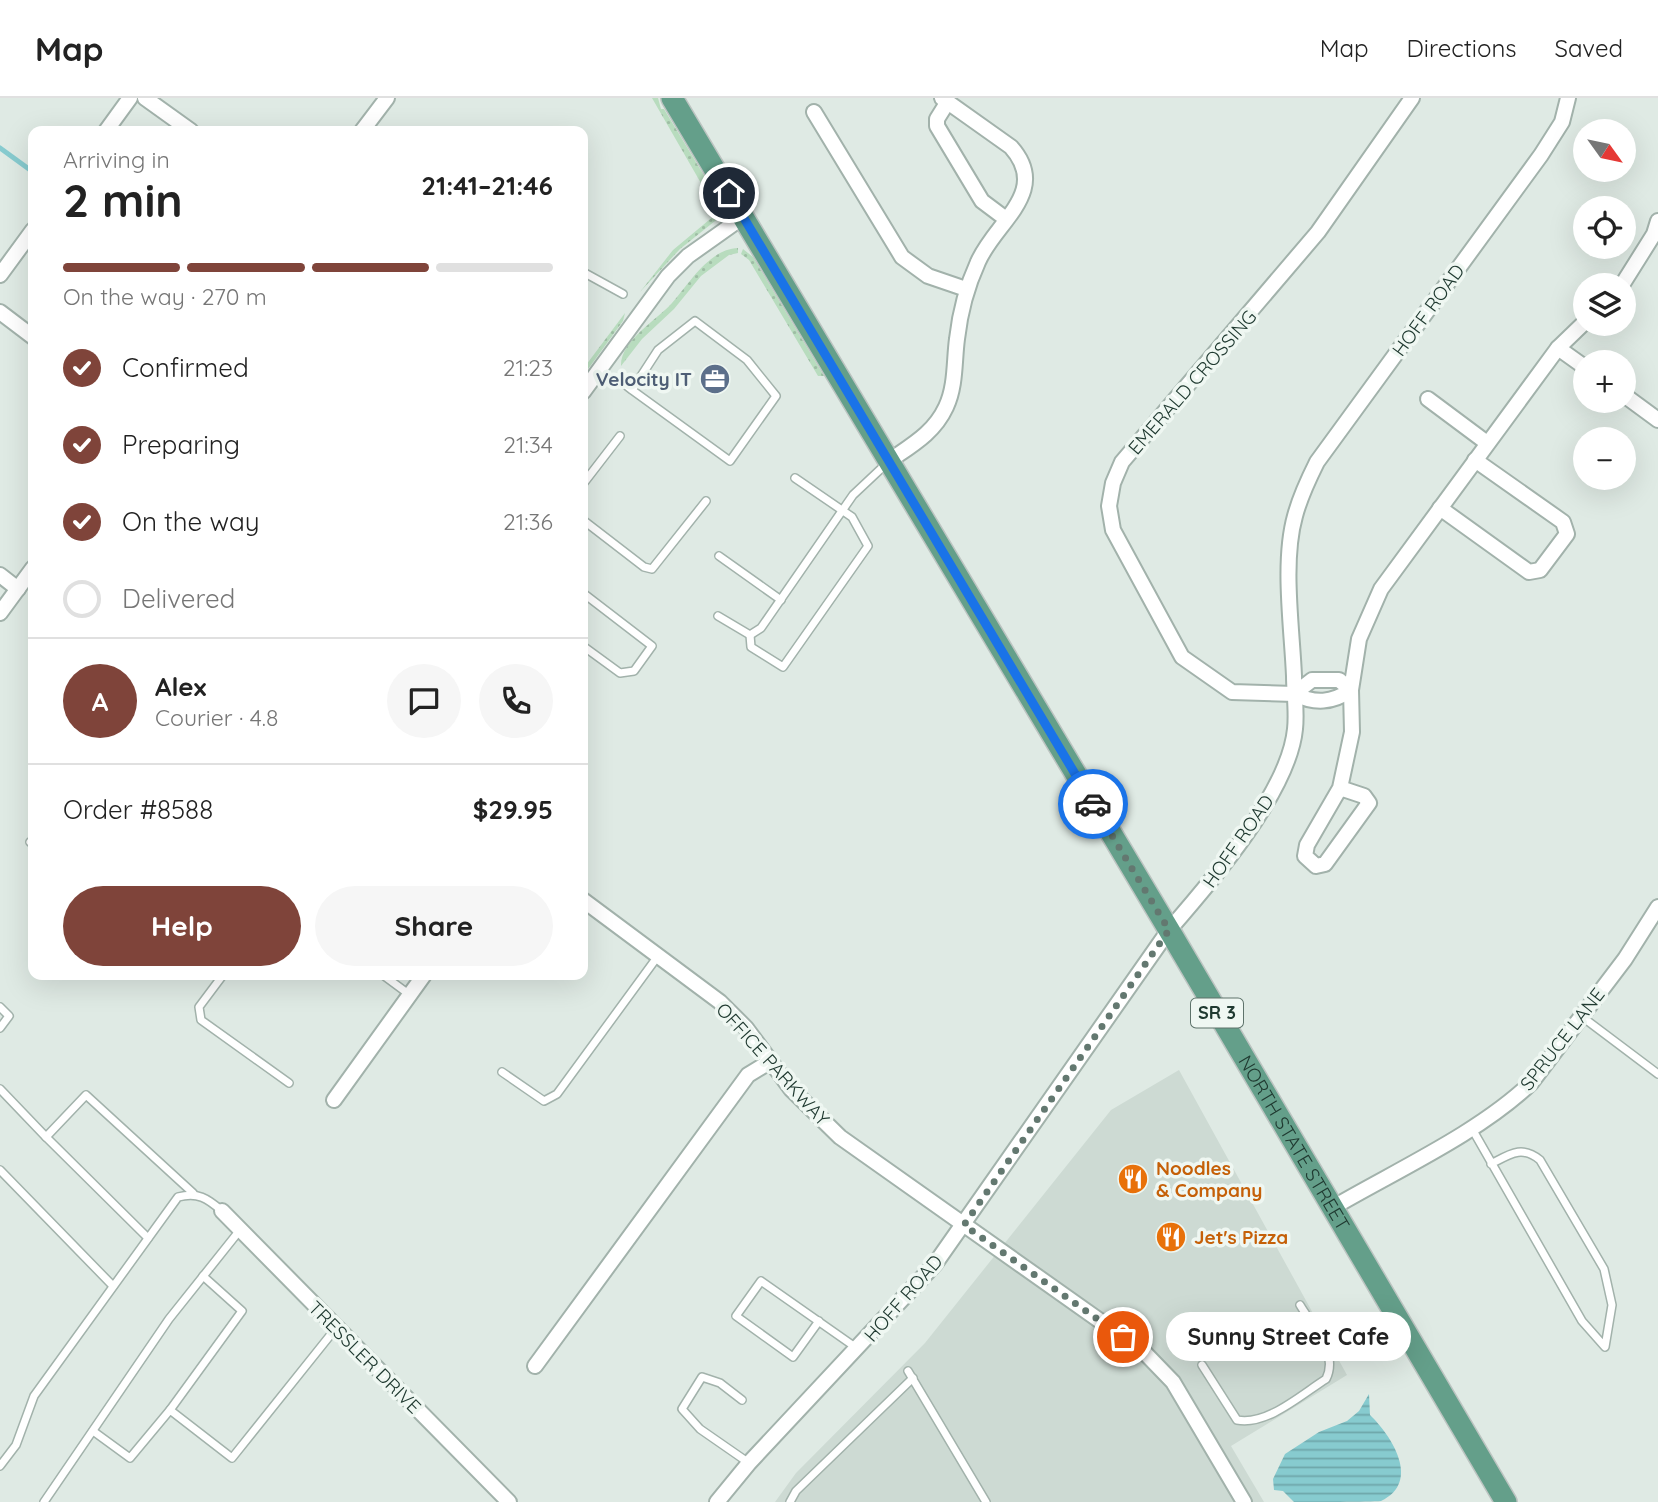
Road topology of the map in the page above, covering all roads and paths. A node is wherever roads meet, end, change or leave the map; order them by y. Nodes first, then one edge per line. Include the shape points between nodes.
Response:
1 (130, 98) edge
2 (145, 98) edge
3 (387, 98) edge
4 (672, 98) edge
5 (1412, 98) edge
6 (1568, 98) edge
7 (944, 100) edge
8 (814, 112) dead end
9 (110, 126) edge
10 (184, 126) edge
11 (366, 126) edge
12 (743, 217) junction
13 (1006, 219) junction
14 (1658, 221) edge
15 (28, 237) edge
16 (1630, 273) edge
17 (0, 275) edge
18 (588, 275) edge
19 (966, 289) junction
20 (623, 294) dead end
21 (0, 312) edge
22 (28, 333) edge
23 (1573, 334) edge
24 (1558, 348) junction
25 (1573, 359) edge
26 (618, 380) dead end
27 (588, 387) edge
28 (632, 390) junction
29 (1427, 399) dead end
30 (1636, 404) edge
31 (1658, 420) edge
32 (620, 436) dead end
33 (1488, 443) junction
34 (1475, 460) junction
35 (889, 461) junction
36 (588, 478) edge
37 (795, 478) dead end
38 (705, 501) dead end
39 (1440, 508) junction
40 (843, 510) junction
41 (588, 524) edge
42 (719, 556) dead end
43 (0, 575) edge
44 (28, 575) edge
45 (18, 589) junction
46 (588, 597) edge
47 (781, 600) junction
48 (0, 613) edge
49 (718, 616) dead end
50 (750, 635) junction
51 (588, 650) edge
52 (1351, 690) junction
53 (1294, 694) junction
54 (1340, 788) junction
55 (588, 904) edge
56 (1658, 907) edge
57 (1169, 930) junction
58 (658, 956) junction
59 (219, 980) edge
60 (390, 980) edge
61 (420, 980) edge
62 (410, 995) junction
63 (0, 1007) edge
64 (1581, 1016) junction
65 (0, 1028) edge
66 (771, 1061) junction
67 (502, 1072) dead end
68 (1658, 1074) edge
69 (289, 1083) dead end
70 (0, 1089) edge
71 (334, 1100) dead end
72 (1470, 1127) junction
73 (46, 1137) junction
74 (1491, 1164) junction
75 (0, 1170) edge
76 (193, 1193) junction
77 (1332, 1208) junction
78 (222, 1211) joint
79 (964, 1225) junction
80 (240, 1230) junction
81 (148, 1238) junction
82 (204, 1276) junction
83 (114, 1286) junction
84 (1300, 1305) dead end
85 (819, 1321) junction
86 (336, 1328) junction
87 (858, 1349) junction
88 (1202, 1365) dead end
89 (535, 1366) dead end
90 (742, 1400) dead end
91 (170, 1410) junction
92 (93, 1431) junction
93 (749, 1463) junction
94 (0, 1466) edge
95 (44, 1502) edge
96 (509, 1502) edge
97 (717, 1502) edge
98 (790, 1502) edge
99 (986, 1502) edge
100 (1244, 1502) edge
101 (1506, 1502) edge

1 - 9 street
2 - 10 street
3 - 11 street
4 - 12 main road, NORTH STATE STREET / SR 3
5 - 53 street, EMERALD CROSSING via 1318,232 1122,462 1112,484 1113,530 1182,657 1232,692
6 - 53 street, HOFF ROAD via 1562,122 1541,155 1317,463 1303,491 1294,520 1290,568
7 - 13 street via 937,127 982,201
7 - 13 street via 1020,157 1026,183 1023,196
8 - 19 street via 902,257 929,276
12 - 27 street via 688,256 639,307 605,371
12 - 35 main road, NORTH STATE STREET / SR 3
13 - 19 street via 981,254
14 - 16 street
15 - 17 street
18 - 20 lane
19 - 35 street via 947,405 934,429
21 - 22 street
23 - 24 street
24 - 25 street
24 - 33 street
26 - 28 lane
28 - 28 lane via 730,461 776,396 747,360 695,321 657,350
29 - 33 street
30 - 31 street
32 - 36 lane
33 - 34 street
34 - 39 street
34 - 39 street via 1563,522 1567,534 1540,570 1529,572
35 - 40 lane
35 - 57 main road, NORTH STATE STREET / SR 3
37 - 40 lane
38 - 41 lane via 652,569
39 - 52 street via 1381,589 1359,639
40 - 47 lane
40 - 50 lane via 867,540 861,559 783,667 751,647
42 - 47 lane
43 - 45 street
44 - 45 street
45 - 48 street
46 - 51 lane via 652,646 634,671 620,673
47 - 50 lane via 761,628
49 - 50 lane
52 - 53 street, EMERALD CROSSING via 1336,700 1310,701
52 - 53 street via 1339,680 1312,680
52 - 54 street via 1352,732
53 - 57 street, HOFF ROAD via 1296,731 1279,782 1212,880
54 - 54 street via 1307,845 1305,856 1316,866 1325,864 1368,803 1364,796
55 - 58 street, OFFICE PARKWAY
56 - 64 street, SPRUCE LANE
57 - 77 main road, NORTH STATE STREET / SR 3
57 - 79 street, HOFF ROAD
58 - 66 street, OFFICE PARKWAY via 720,1002
58 - 67 lane via 557,1094 544,1101
59 - 69 lane via 199,1007 201,1020
60 - 62 lane
61 - 62 street
62 - 71 street
63 - 65 lane via 9,1016
64 - 68 lane
64 - 72 street, SPRUCE LANE via 1517,1097
66 - 79 street, OFFICE PARKWAY via 812,1113 840,1137
66 - 89 street via 748,1075
70 - 73 lane
72 - 74 lane
72 - 77 street, SPRUCE LANE
73 - 76 lane via 86,1095
73 - 81 lane
74 - 74 lane via 1582,1321 1605,1347 1612,1306 1604,1269 1540,1160 1529,1151 1515,1151
75 - 83 lane
76 - 78 lane
76 - 81 lane via 178,1197
77 - 101 main road, NORTH STATE STREET / SR 3
78 - 80 street, TRESSLER DRIVE
79 - 87 street, HOFF ROAD
79 - 100 street, OFFICE PARKWAY via 1144,1352 1173,1382
80 - 82 lane
80 - 86 street, TRESSLER DRIVE
81 - 83 lane
82 - 91 lane via 242,1311
82 - 92 lane
83 - 94 lane via 34,1396 16,1445
84 - 88 lane via 1331,1357 1331,1369 1326,1379 1261,1419 1237,1420
85 - 85 lane via 761,1281 736,1316 793,1357
85 - 87 lane
86 - 91 lane via 232,1458
86 - 96 street, TRESSLER DRIVE
87 - 93 street, HOFF ROAD
90 - 93 lane via 720,1383 702,1377 682,1409 700,1429
91 - 92 lane via 130,1458
92 - 95 lane
93 - 97 street, HOFF ROAD
98 - 99 lane via 911,1374

